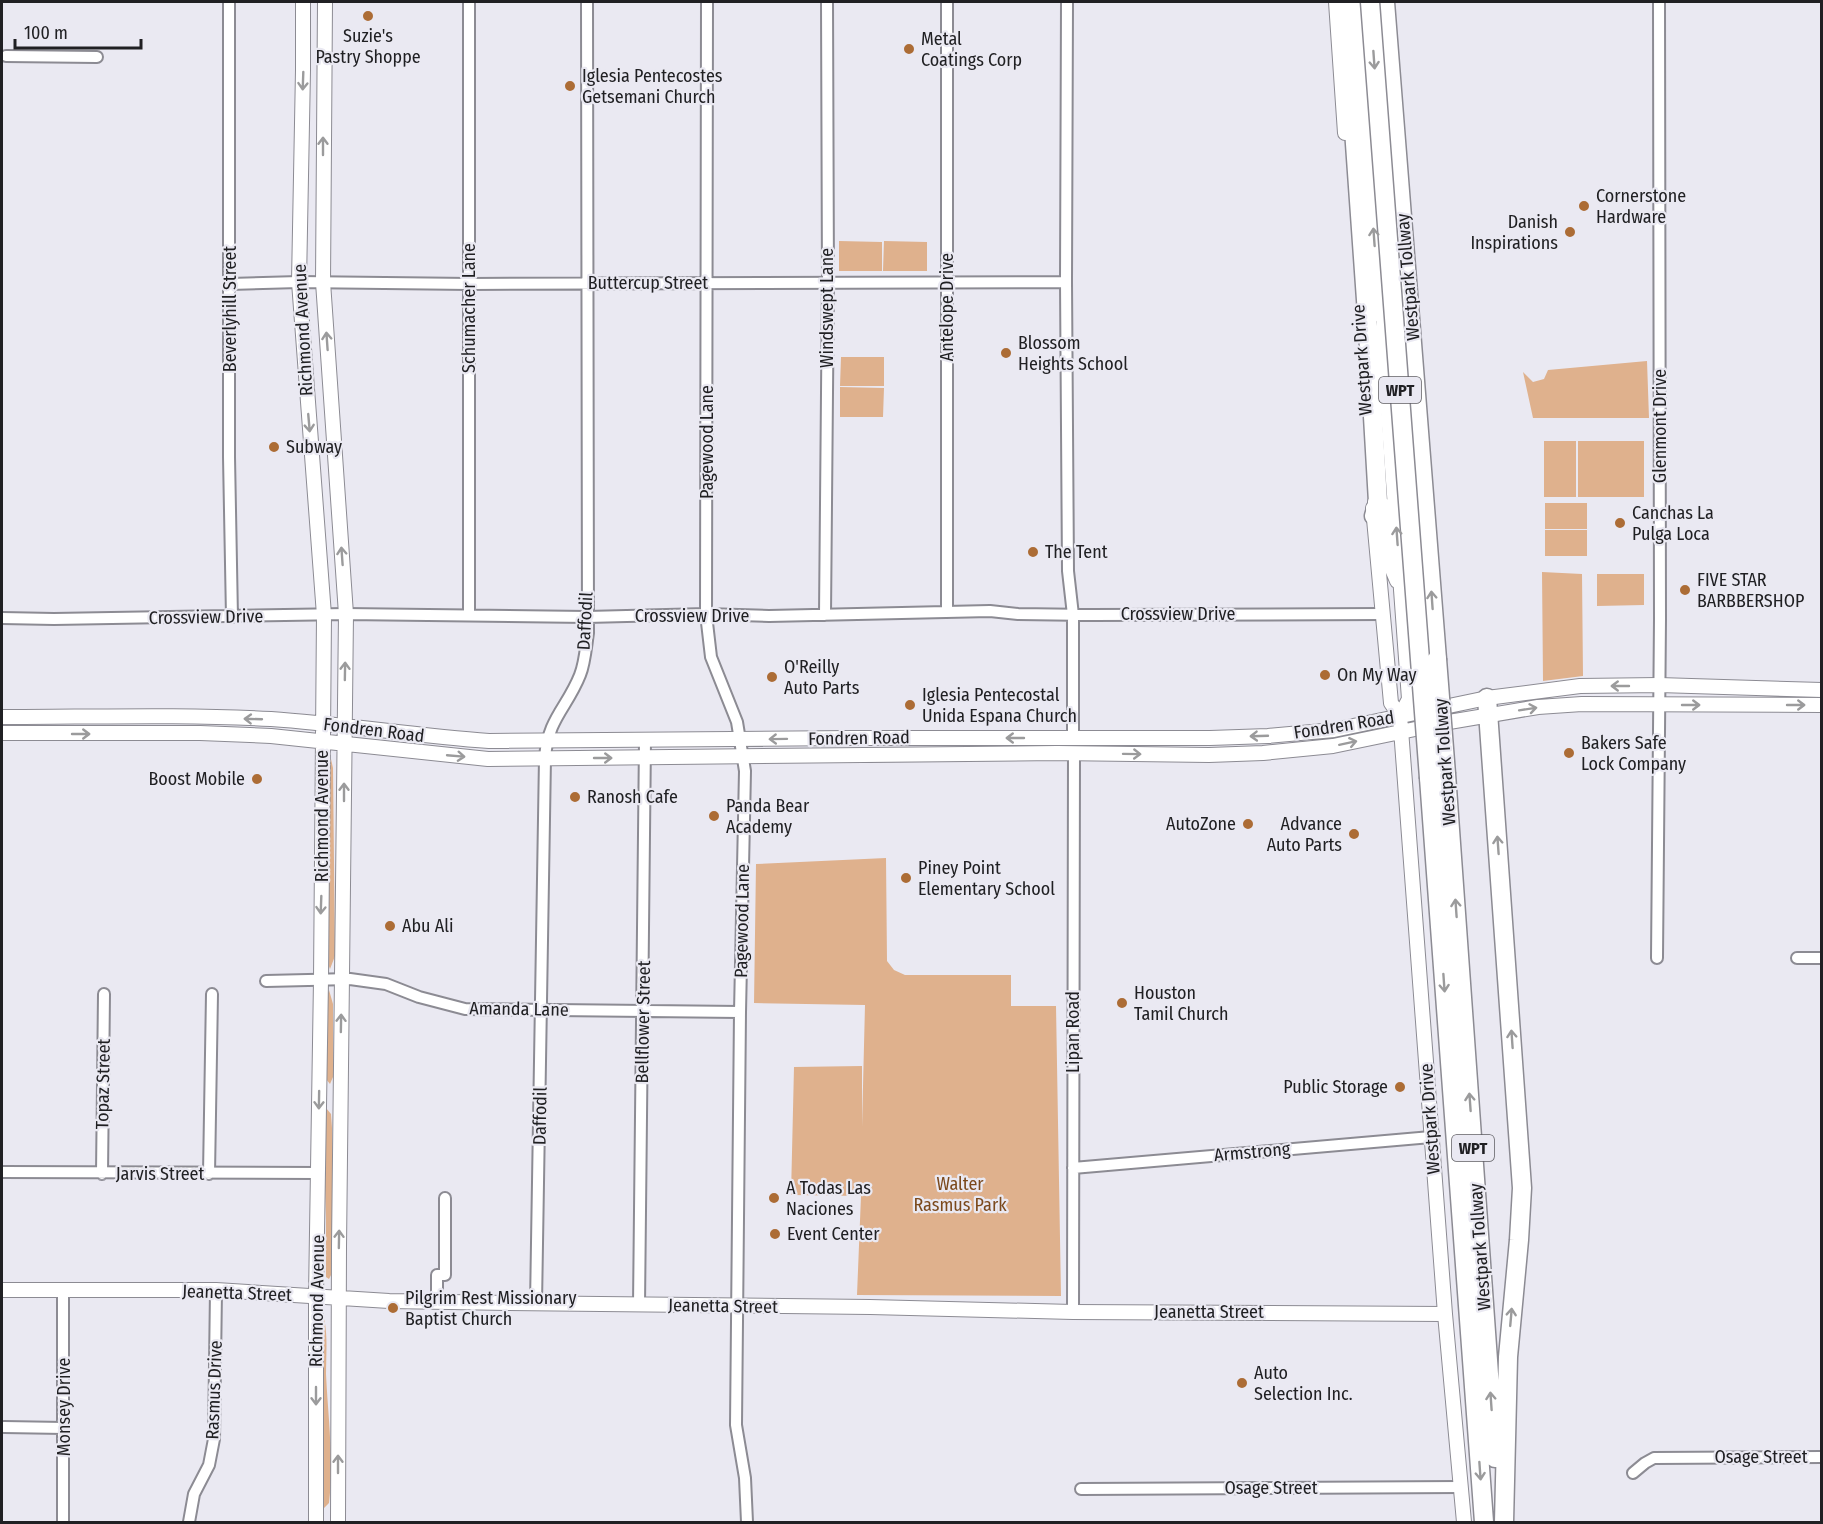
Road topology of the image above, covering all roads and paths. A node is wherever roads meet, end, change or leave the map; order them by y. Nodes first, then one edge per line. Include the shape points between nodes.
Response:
1 (229, 2) edge
2 (303, 2) edge
3 (325, 2) edge
4 (469, 2) edge
5 (587, 2) edge
6 (707, 2) edge
7 (826, 2) edge
8 (947, 2) edge
9 (1067, 2) edge
10 (1336, 2) edge
11 (1345, 2) edge
12 (1356, 2) edge
13 (1370, 2) edge
14 (1385, 2) edge
15 (1659, 2) edge
16 (6, 56) dead end
17 (97, 57) dead end
18 (303, 57) junction
19 (325, 59) junction
20 (1390, 62) junction
21 (323, 172) junction
22 (300, 173) junction
23 (299, 282) junction
24 (323, 282) junction
25 (587, 282) junction
26 (708, 282) junction
27 (828, 282) junction
28 (947, 282) junction
29 (1066, 282) junction
30 (470, 284) junction
31 (230, 285) junction
32 (1385, 379) junction
33 (331, 394) junction
34 (307, 396) junction
35 (338, 504) junction
36 (316, 507) junction
37 (1375, 507) junction
38 (1402, 594) junction
39 (947, 612) junction
40 (346, 614) junction
41 (469, 614) junction
42 (706, 614) junction
43 (1383, 614) junction
44 (324, 615) junction
45 (825, 615) junction
46 (1073, 615) junction
47 (232, 616) junction
48 (587, 617) junction
49 (2, 618) edge
50 (1659, 685) junction
51 (1772, 689) junction
52 (1821, 690) edge
53 (1659, 704) junction
54 (1770, 705) junction
55 (1821, 705) edge
56 (1487, 706) junction
57 (182, 716) junction
58 (1400, 716) junction
59 (2, 717) edge
60 (43, 717) junction
61 (322, 724) junction
62 (345, 727) junction
63 (1311, 732) junction
64 (1401, 732) junction
65 (2, 733) edge
66 (43, 734) junction
67 (182, 734) junction
68 (853, 738) junction
69 (958, 738) junction
70 (1073, 738) junction
71 (1133, 738) junction
72 (1210, 738) junction
73 (546, 740) junction
74 (645, 740) junction
75 (740, 740) junction
76 (322, 742) junction
77 (344, 744) junction
78 (1312, 748) junction
79 (957, 753) junction
80 (1002, 753) junction
81 (1074, 753) junction
82 (852, 754) junction
83 (1209, 755) junction
84 (743, 756) junction
85 (545, 758) junction
86 (645, 758) junction
87 (1438, 776) junction
88 (1657, 957) dead end
89 (1797, 958) dead end
90 (1821, 958) edge
91 (342, 979) junction
92 (321, 980) junction
93 (266, 981) dead end
94 (104, 994) dead end
95 (212, 994) dead end
96 (542, 1010) junction
97 (643, 1011) junction
98 (740, 1012) junction
99 (1431, 1137) junction
100 (1073, 1168) junction
101 (2, 1172) edge
102 (319, 1173) junction
103 (102, 1174) junction
104 (209, 1174) junction
105 (445, 1198) dead end
106 (2, 1290) edge
107 (216, 1290) junction
108 (63, 1292) junction
109 (316, 1296) junction
110 (339, 1297) junction
111 (437, 1302) junction
112 (536, 1304) junction
113 (639, 1305) junction
114 (738, 1306) junction
115 (1073, 1312) junction
116 (1444, 1314) junction
117 (4, 1427) dead end
118 (64, 1428) junction
119 (1821, 1457) edge
120 (1633, 1473) dead end
121 (1461, 1487) junction
122 (1081, 1489) dead end
123 (63, 1522) edge
124 (189, 1522) edge
125 (316, 1522) edge
126 (338, 1522) edge
127 (747, 1522) edge
128 (1464, 1522) edge
129 (1484, 1522) edge
130 (1500, 1522) edge
131 (1504, 1522) edge

1 - 31 street, Beverlyhill Street
2 - 18 main road, Richmond Avenue
3 - 19 main road, Richmond Avenue
4 - 30 street, Schumacher Lane
5 - 25 street, Daffodil
6 - 26 street, Pagewood Lane
7 - 27 street, Windswept Lane
8 - 28 street, Antelope Drive
9 - 29 street
10 - 37 main road, Westpark Drive
11 - 37 highway via 1367,314
32 -> 12 main road, Westpark Drive
13 -> 87 highway, Westpark Tollway / WPT, bridge
14 - 20 highway, Westpark Tollway / WPT
15 - 50 street, Glenmont Drive
16 - 17 street
18 - 19 main road
18 -> 22 main road, Richmond Avenue
21 -> 19 main road, Richmond Avenue
20 - 32 highway
87 -> 20 highway, Westpark Tollway / WPT, bridge via 1437,659
21 - 22 main road
21 - 24 main road, Richmond Avenue
22 - 23 main road, Richmond Avenue
23 - 24 street, Buttercup Street
23 - 31 street, Buttercup Street
23 - 34 main road, Richmond Avenue
24 - 30 street, Buttercup Street
33 -> 24 main road, Richmond Avenue
25 - 26 street, Buttercup Street
25 - 30 street, Buttercup Street
25 - 48 street, Daffodil
26 - 27 street, Buttercup Street
26 - 42 street, Pagewood Lane
27 - 28 street, Buttercup Street
27 - 45 street, Windswept Lane
28 - 29 street, Buttercup Street
28 - 39 street, Antelope Drive
29 - 46 street via 1068,572
30 - 41 street, Schumacher Lane
31 - 47 street, Beverlyhill Street
38 -> 32 main road, Westpark Drive
33 - 34 main road
33 - 35 main road, Richmond Avenue
34 -> 36 main road, Richmond Avenue
35 - 36 main road
40 -> 35 main road, Richmond Avenue
36 - 44 main road, Richmond Avenue
37 - 38 main road via 1383,505 1388,557
37 - 43 main road, Westpark Drive
38 - 58 main road, Westpark Drive via 1409,699
39 - 45 street, Crossview Drive
39 - 46 street, Crossview Drive
40 - 41 street, Crossview Drive
40 - 44 street, Crossview Drive
62 -> 40 main road, Richmond Avenue
41 - 48 street, Crossview Drive
42 - 45 street, Crossview Drive
42 - 48 street, Crossview Drive
42 - 75 street, Pagewood Lane via 711,657 737,722
43 - 46 street, Crossview Drive
43 - 58 main road, Westpark Drive via 1391,703
44 - 47 street, Crossview Drive
44 - 61 main road, Richmond Avenue
46 - 70 street
47 - 49 street, Crossview Drive
48 - 73 street, Daffodil via 581,674
50 - 51 main road, Fondren Road
50 - 53 street, Glenmont Drive
50 -> 56 main road, Fondren Road via 1580,686
51 - 52 main road, Fondren Road
51 - 54 main road
53 -> 54 main road, Fondren Road
56 -> 53 main road, Fondren Road
53 - 88 street, Glenmont Drive
54 -> 55 main road, Fondren Road
56 - 58 main road, Fondren Road
56 - 64 main road, Fondren Road
131 -> 56 highway via 1508,1357 1522,1188
57 - 60 main road, Fondren Road
61 -> 57 main road, Fondren Road
57 - 67 main road
58 - 63 main road, Fondren Road
58 - 64 main road, Westpark Drive
59 - 60 main road, Fondren Road
60 - 66 main road
61 - 62 main road, Fondren Road
61 - 76 main road, Richmond Avenue
62 - 73 main road, Fondren Road via 450,739
62 - 77 main road, Richmond Avenue
63 -> 72 main road, Fondren Road
63 - 78 main road
78 -> 64 main road, Fondren Road
64 - 99 main road, Westpark Drive
65 - 66 main road, Fondren Road
66 -> 67 main road, Fondren Road
67 - 76 main road, Fondren Road via 271,736
68 - 69 main road, Fondren Road
68 -> 75 main road, Fondren Road
68 - 82 main road
70 -> 69 main road, Fondren Road
69 - 79 main road
70 - 71 main road, Fondren Road
70 - 80 main road via 1061,745
71 - 72 main road, Fondren Road
71 - 81 main road via 1107,746 1082,746
72 - 83 main road
73 - 74 main road, Fondren Road
73 - 85 street, Daffodil
74 - 75 main road, Fondren Road
74 - 86 street, Bellflower Street
75 - 84 street, Pagewood Lane
76 - 77 main road, Fondren Road
76 -> 92 main road, Richmond Avenue
77 -> 85 main road, Fondren Road via 460,757
91 -> 77 main road, Richmond Avenue
78 - 83 main road, Fondren Road
79 - 80 main road, Fondren Road
79 - 82 main road, Fondren Road
80 - 81 main road, Fondren Road
81 -> 83 main road, Fondren Road
81 - 100 street, Lipan Road
82 - 84 main road, Fondren Road
84 - 86 main road, Fondren Road
84 - 98 street, Pagewood Lane
85 -> 86 main road, Fondren Road
85 - 96 street, Daffodil
86 - 97 street, Bellflower Street
87 -> 129 highway, Westpark Tollway / WPT
130 -> 87 highway, Westpark Tollway / WPT
89 - 90 street
91 - 92 street, Amanda Lane
91 - 96 street, Amanda Lane via 386,984 465,1009
110 -> 91 main road, Richmond Avenue
92 - 93 street, Amanda Lane
92 -> 102 main road, Richmond Avenue
94 - 103 street, Topaz Street
95 - 104 street
96 - 97 street, Amanda Lane
96 - 112 street, Daffodil
97 - 98 street, Amanda Lane
97 - 113 street, Bellflower Street
98 - 114 street, Pagewood Lane
99 - 100 street, Armstrong
99 - 116 main road, Westpark Drive
100 - 115 street, Lipan Road
101 - 103 street, Jarvis Street
102 - 104 street, Jarvis Street
102 - 109 main road, Richmond Avenue
103 - 104 street, Jarvis Street
105 - 111 street via 444,1275 437,1275
106 - 108 main road, Jeanetta Street
107 - 108 main road, Jeanetta Street
107 - 109 main road, Jeanetta Street
107 - 124 street, Rasmus Drive via 214,1439 208,1466 194,1494
108 - 118 street, Monsey Drive
109 - 110 main road, Jeanetta Street
109 -> 125 main road, Richmond Avenue
110 - 111 main road, Jeanetta Street
126 -> 110 main road, Richmond Avenue
111 - 112 main road, Jeanetta Street
112 - 113 main road, Jeanetta Street
113 - 114 main road, Jeanetta Street
114 - 115 main road, Jeanetta Street
114 - 127 street, Pagewood Lane via 736,1425
115 - 116 main road, Jeanetta Street
116 - 121 main road, Westpark Drive
117 - 118 street
118 - 123 street, Monsey Drive
119 - 120 street, Osage Street via 1654,1458
121 - 122 street, Osage Street
121 - 128 main road, Westpark Drive

